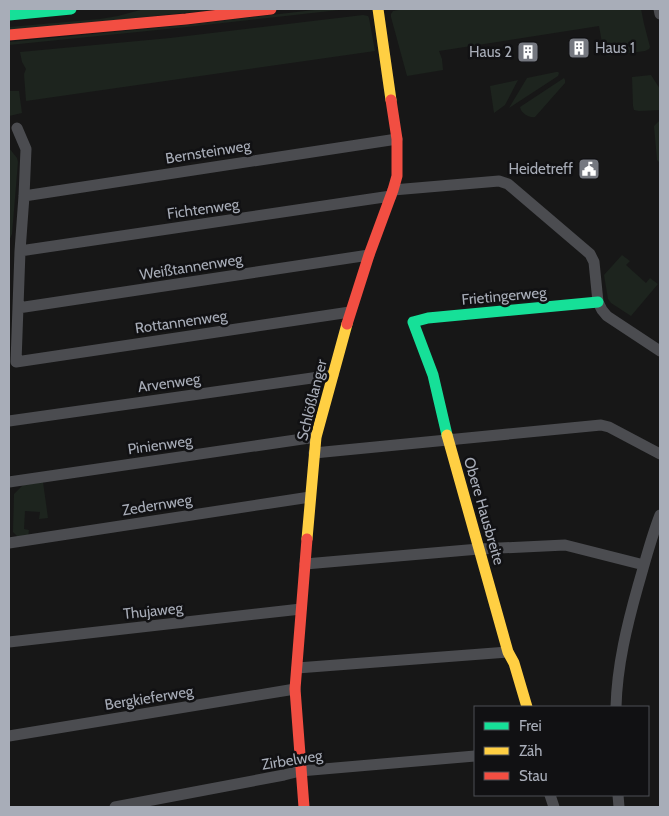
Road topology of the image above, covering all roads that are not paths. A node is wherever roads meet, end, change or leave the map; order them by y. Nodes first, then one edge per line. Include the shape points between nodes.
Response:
1 (71, 9) edge
2 (271, 9) edge
3 (378, 9) edge
4 (659, 9) edge
5 (660, 14) edge
6 (9, 15) edge
7 (9, 35) edge
8 (16, 128) dead end
9 (397, 139) junction
10 (392, 193) junction
11 (24, 196) junction
12 (369, 255) junction
13 (16, 258) edge
14 (598, 302) junction
15 (18, 308) junction
16 (350, 312) junction
17 (413, 322) joint
18 (660, 351) edge
19 (333, 375) junction
20 (9, 421) edge
21 (316, 437) junction
22 (448, 440) junction
23 (314, 453) junction
24 (660, 454) edge
25 (9, 482) edge
26 (310, 497) junction
27 (660, 515) edge
28 (9, 543) edge
29 (479, 549) junction
30 (305, 564) junction
31 (644, 565) junction
32 (301, 609) junction
33 (9, 642) edge
34 (508, 652) junction
35 (297, 668) junction
36 (295, 688) junction
37 (527, 706) edge
38 (616, 706) edge
39 (9, 736) edge
40 (474, 756) edge
41 (300, 771) junction
42 (115, 807) edge
43 (304, 807) edge

1 - 6 street
2 - 7 street
3 - 9 street, Schlößlanger
4 - 5 street
8 - 11 street via 26,150
9 - 10 street, Schlößlanger via 397,176
9 - 11 street, Bernsteinweg
10 - 12 street, Schlößlanger
10 - 13 street, Fichtenweg
10 - 14 street, Fichtenweg via 499,181 508,184 590,254 594,262
11 - 13 street
12 - 15 street, Weißtannenweg
12 - 16 street, Schlößlanger
13 - 15 street
14 - 17 street, Frietingerweg
14 - 18 street via 607,316
15 - 16 street, Rottannenweg via 16,362
16 - 19 street, Schlößlanger
17 - 22 street, Obere Hausbreite via 433,375
19 - 20 street, Arvenweg
19 - 21 street, Schlößlanger
21 - 23 street, Schlößlanger
21 - 25 street, Pinienweg
22 - 23 street
22 - 24 street via 601,425
22 - 29 street, Obere Hausbreite
23 - 26 street, Schlößlanger
26 - 28 street, Zedernweg
26 - 30 street, Schlößlanger
27 - 31 street
29 - 30 street
29 - 31 street via 565,545
29 - 34 street, Obere Hausbreite
30 - 32 street, Schlößlanger
31 - 38 street via 628,620
32 - 33 street, Thujaweg
32 - 35 street, Schlößlanger
34 - 35 street
34 - 37 street, Obere Hausbreite
35 - 36 street, Schlößlanger
36 - 39 street, Bergkieferweg
36 - 41 street, Schlößlanger
40 - 41 street, Zirbelweg
41 - 42 street, Zirbelweg
41 - 43 street, Schlößlanger

